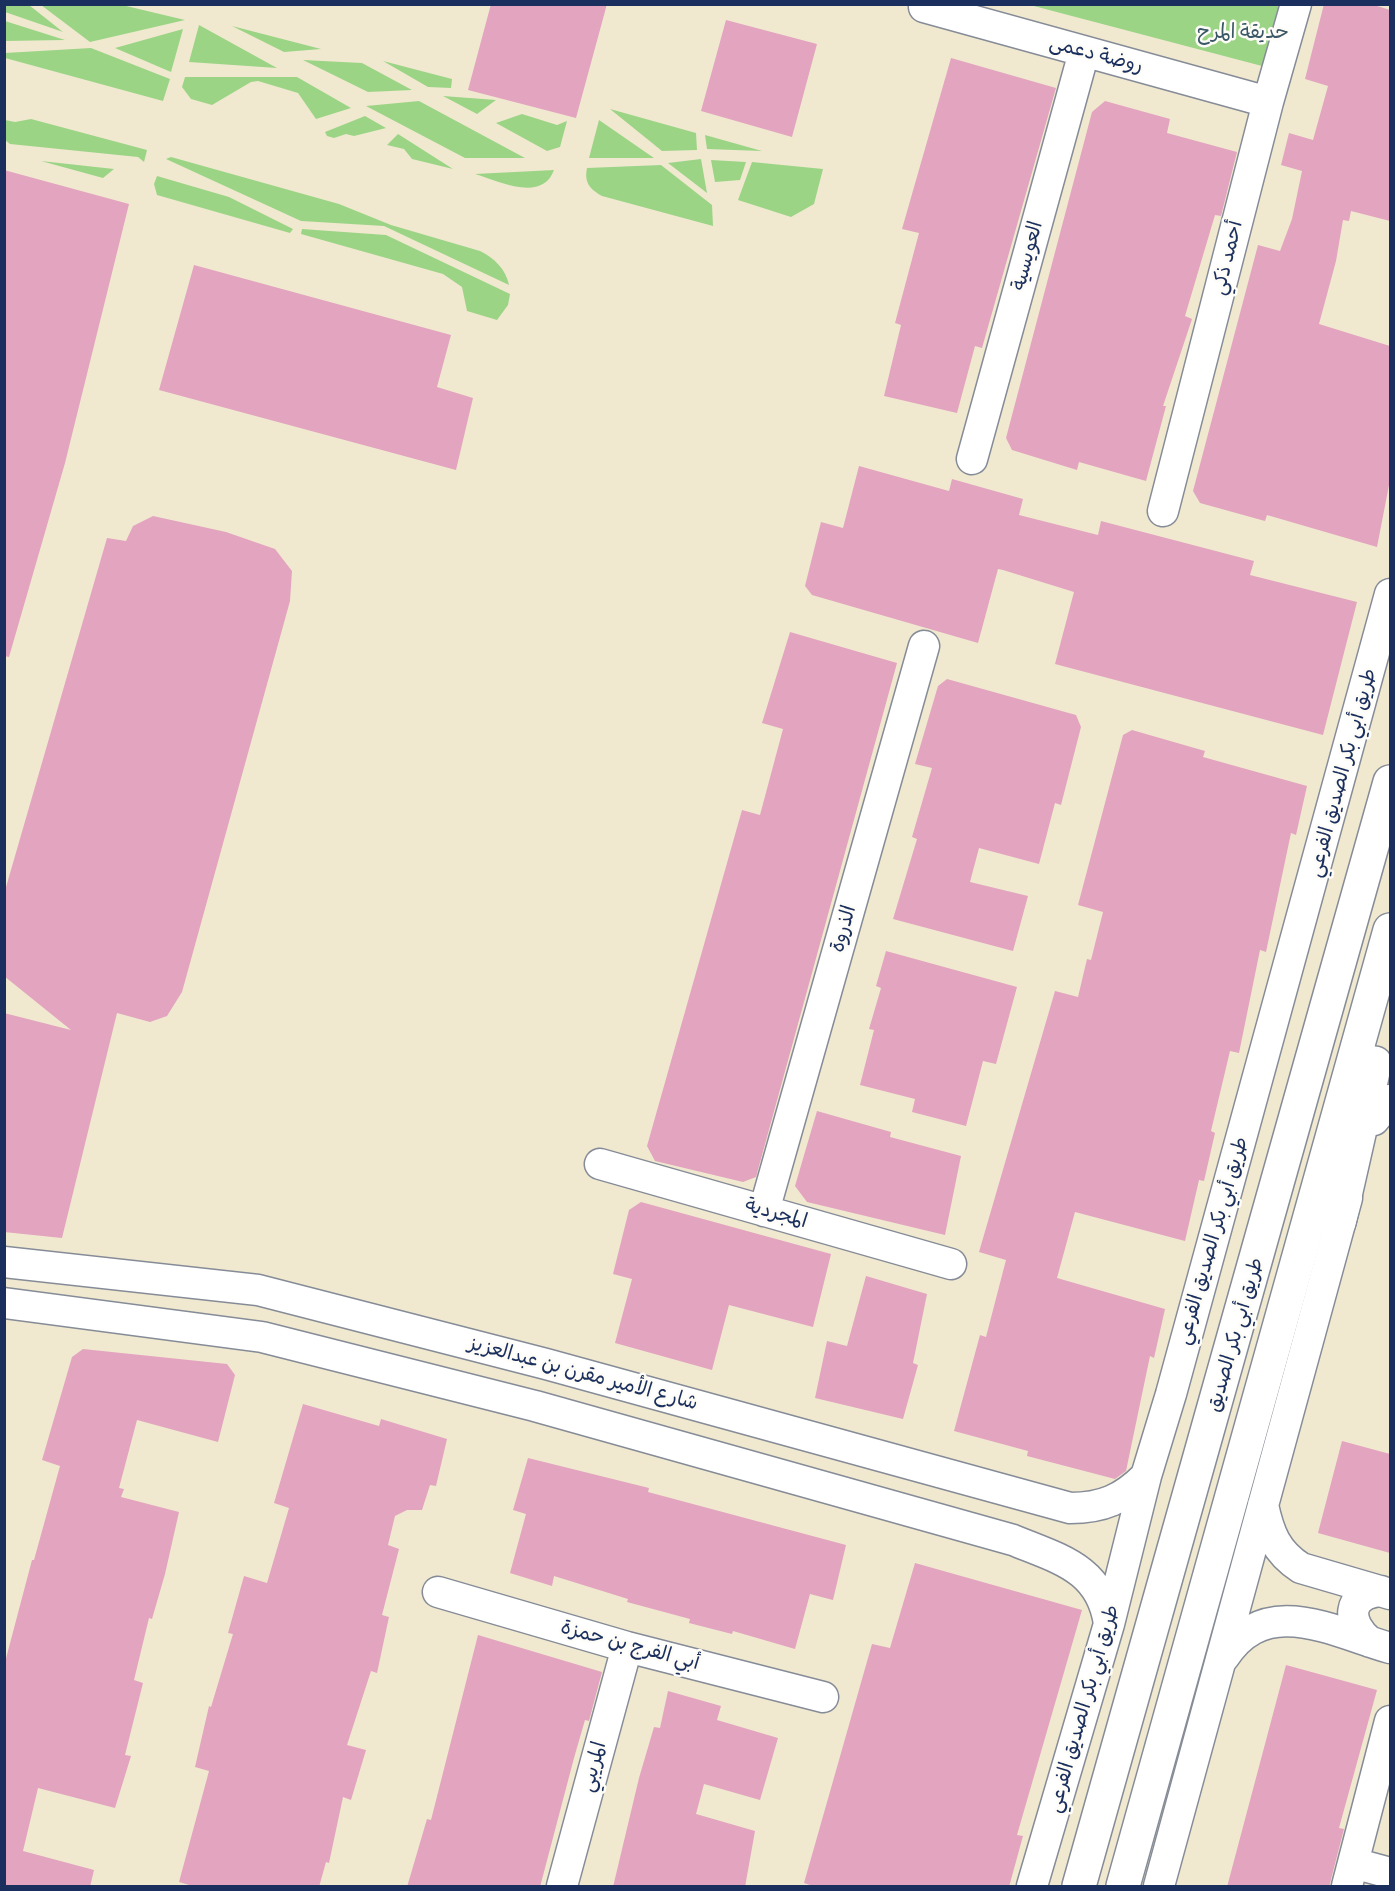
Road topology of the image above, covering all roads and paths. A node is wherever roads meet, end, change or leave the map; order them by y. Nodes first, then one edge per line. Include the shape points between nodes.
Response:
1 (1296, 4) edge
2 (924, 7) dead end
3 (1084, 52) junction
4 (1268, 102) junction
5 (972, 459) dead end
6 (1163, 512) dead end
7 (1390, 594) edge
8 (924, 646) dead end
9 (1390, 782) edge
10 (1390, 930) edge
11 (1390, 997) edge
12 (1390, 1065) edge
13 (1382, 1110) edge
14 (600, 1164) dead end
15 (764, 1211) junction
16 (1339, 1222) junction
17 (4, 1262) edge
18 (951, 1264) dead end
19 (4, 1303) edge
20 (546, 1364) junction
21 (535, 1406) junction
22 (1146, 1476) junction
23 (1031, 1496) junction
24 (1263, 1505) junction
25 (1013, 1540) junction
26 (438, 1592) dead end
27 (1386, 1593) edge
28 (1109, 1624) junction
29 (1380, 1645) edge
30 (627, 1647) junction
31 (1221, 1662) junction
32 (823, 1697) dead end
33 (1390, 1721) edge
34 (1390, 1873) edge
35 (1350, 1875) edge
36 (562, 1887) edge
37 (1032, 1887) edge
38 (1078, 1887) edge
39 (1123, 1887) edge
40 (1159, 1887) edge

1 - 4 street, أحمد ذكي
2 - 3 street, روضة دعمى
3 - 4 street, روضة دعمى
3 - 5 street, العويسية
4 - 6 street, أحمد ذكي
7 - 22 street, طريق أبي بكر الصديق الفرعي
8 - 15 street, الذروة
9 - 38 main road, طريق أبي بكر الصديق
10 - 39 main road, طريق أبي بكر الصديق
11 - 16 main road
12 - 13 street
13 - 16 street
14 - 15 street, المجردية
15 - 18 street, المجردية
16 - 24 street
17 - 20 street, شارع الأمير مقرن بن عبدالعزيز via 258,1290
19 - 21 street via 262,1337
20 - 21 street
20 - 23 street, شارع الأمير مقرن بن عبدالعزيز
21 - 25 street
22 - 23 street, شارع الأمير مقرن بن عبدالعزيز via 1130,1492 1109,1504 1090,1508 1070,1508
22 - 28 street, طريق أبي بكر الصديق الفرعي
23 - 25 street via 1041,1509 1041,1525 1030,1537
24 - 27 street via 1270,1535 1288,1560 1316,1573
24 - 31 street
25 - 28 street via 1086,1574 1102,1597
26 - 30 street, أبي الفرج بن حمزة
27 - 29 street via 1369,1592 1353,1610 1353,1622 1359,1633
28 - 37 street, طريق أبي بكر الصديق الفرعي
29 - 31 street via 1287,1620 1260,1624 1236,1639
30 - 32 street, أبي الفرج بن حمزة
30 - 36 street, المريبي
31 - 40 street
33 - 35 street
34 - 35 street

